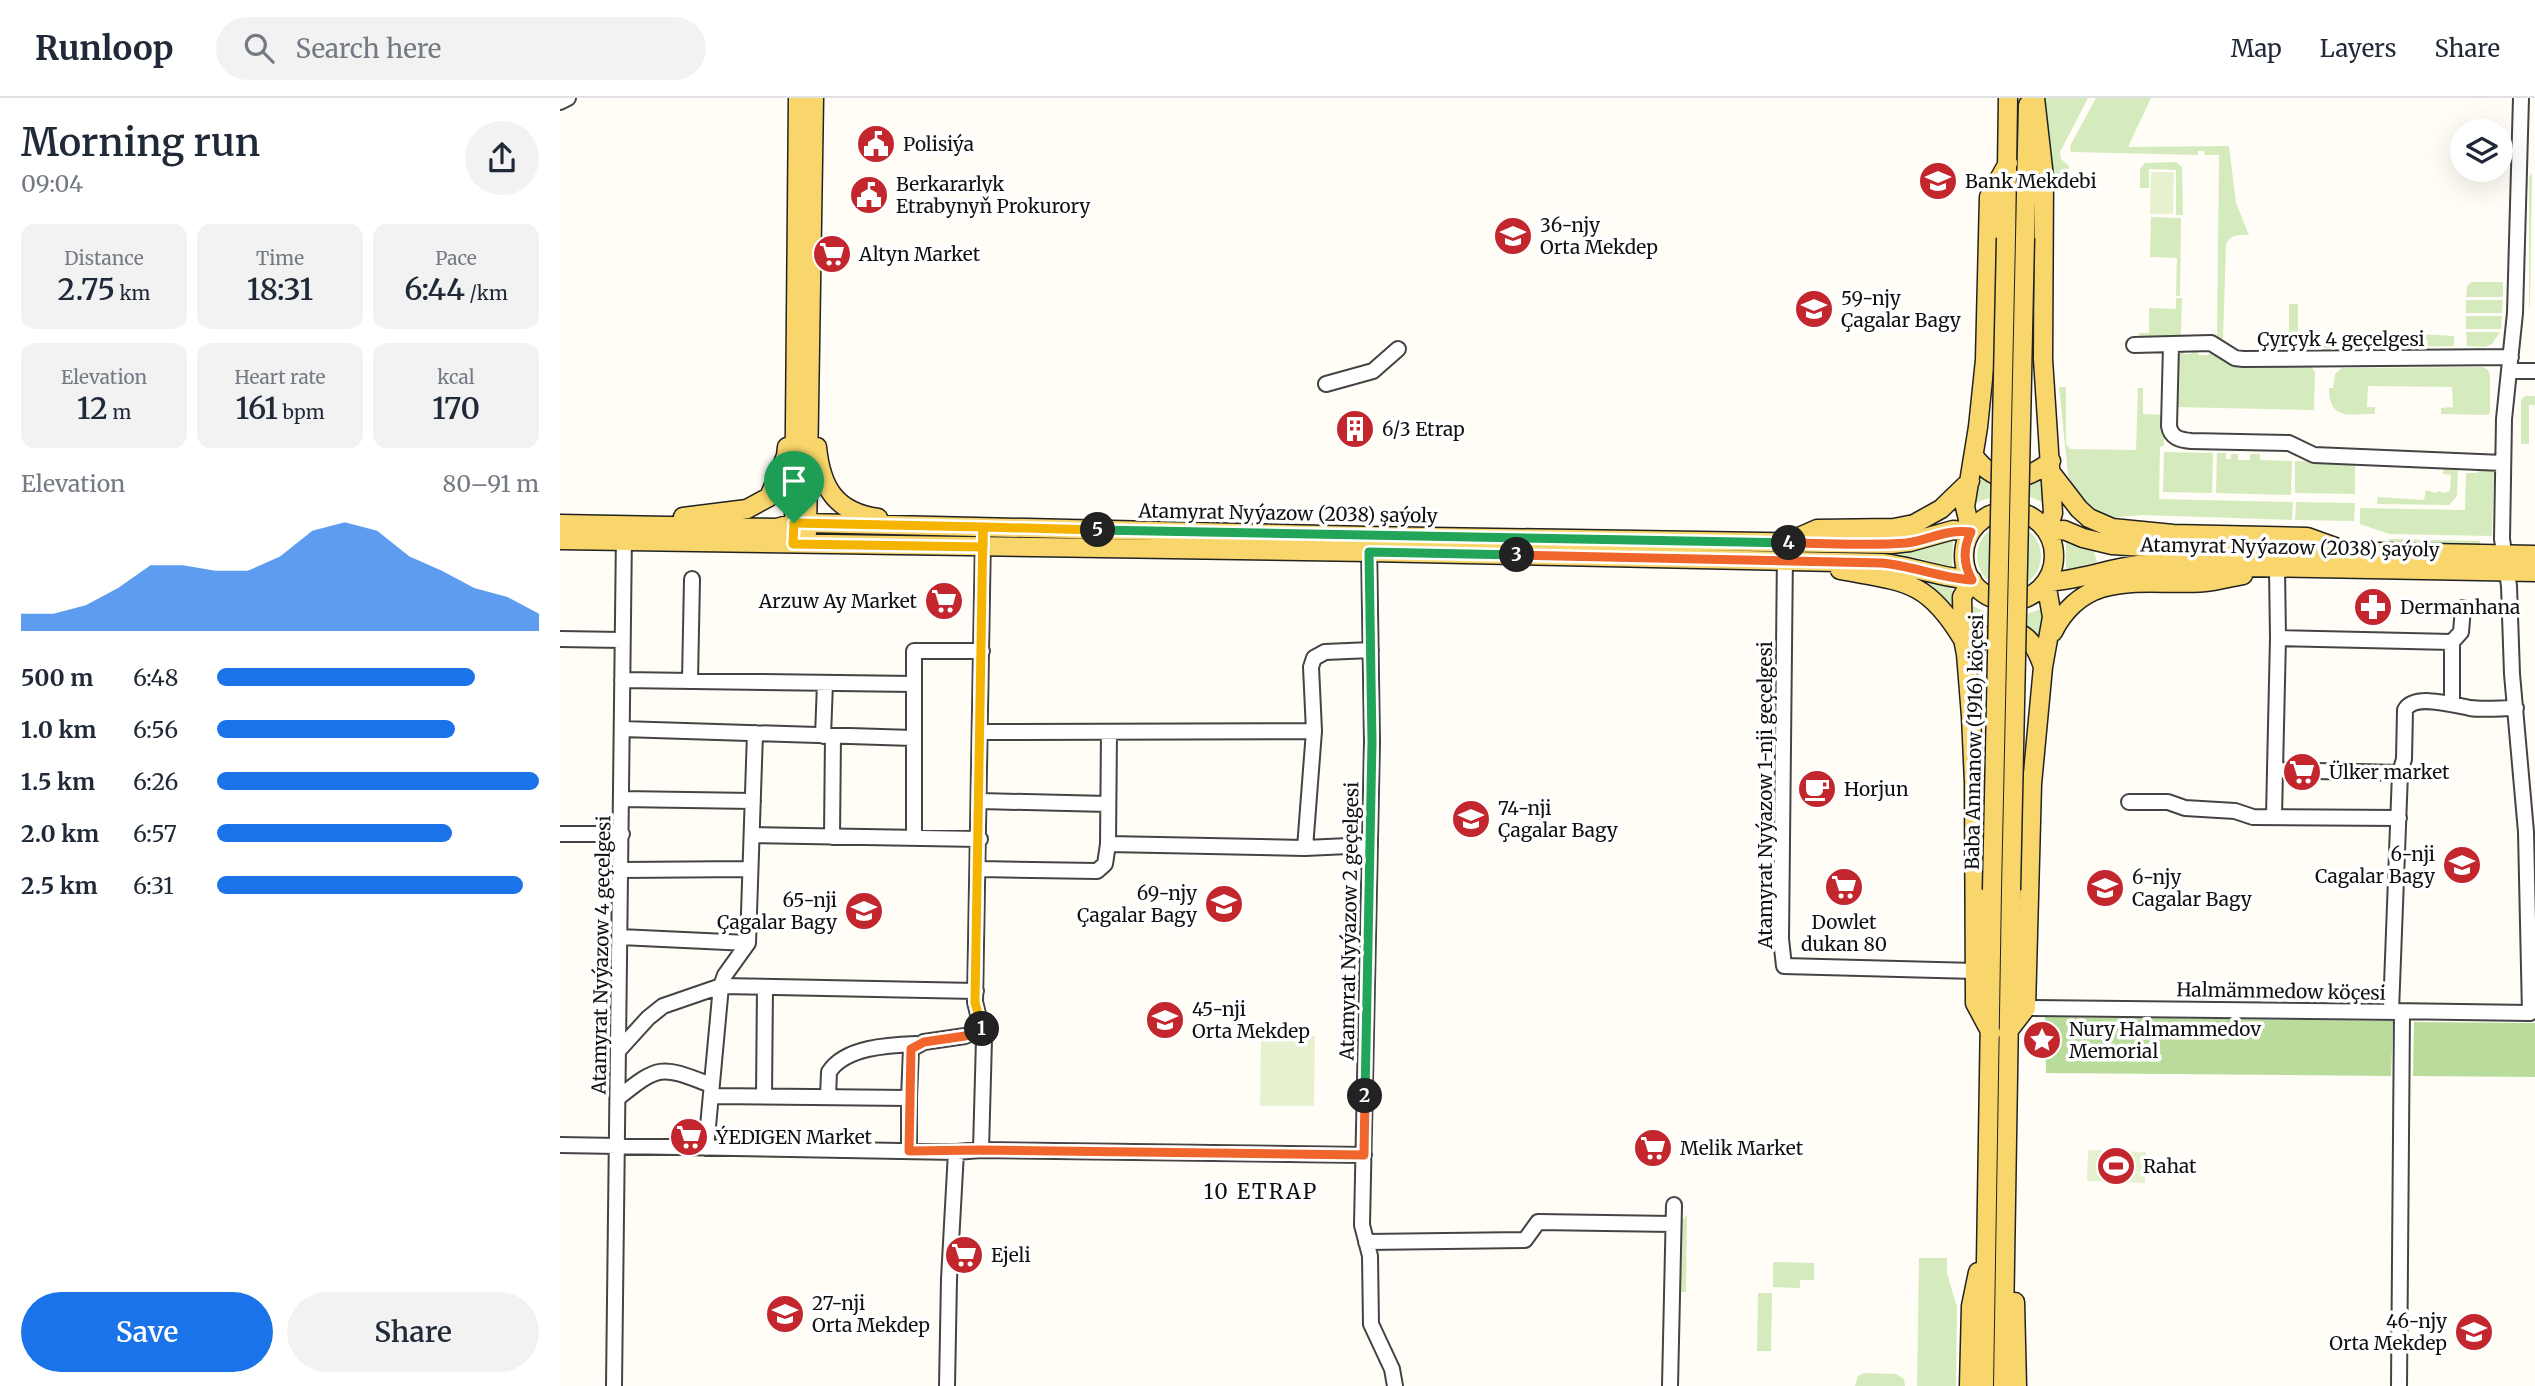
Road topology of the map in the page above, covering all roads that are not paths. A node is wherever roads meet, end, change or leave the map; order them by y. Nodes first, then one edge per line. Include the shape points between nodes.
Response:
1 (568, 98) edge
2 (798, 98) edge
3 (814, 98) edge
4 (2008, 98) edge
5 (2028, 98) edge
6 (2035, 98) edge
7 (2521, 98) edge
8 (560, 102) edge
9 (2008, 163) junction
10 (2134, 345) dead end
11 (2171, 345) junction
12 (1398, 349) dead end
13 (2510, 364) junction
14 (2535, 371) edge
15 (1326, 384) dead end
16 (801, 392) junction
17 (1973, 456) junction
18 (2503, 463) junction
19 (2051, 467) junction
20 (1970, 481) junction
21 (800, 523) junction
22 (560, 524) edge
23 (983, 527) junction
24 (1971, 532) junction
25 (2047, 532) junction
26 (624, 533) junction
27 (560, 540) edge
28 (800, 544) junction
29 (1369, 544) junction
30 (983, 547) junction
31 (1785, 552) junction
32 (2348, 552) junction
33 (2535, 555) edge
34 (2506, 563) junction
35 (2277, 569) junction
36 (2535, 572) edge
37 (692, 579) dead end
38 (1972, 580) junction
39 (2046, 582) junction
40 (2463, 608) dead end
41 (2049, 638) junction
42 (2278, 638) junction
43 (560, 639) edge
44 (622, 640) junction
45 (2452, 642) junction
46 (1965, 647) junction
47 (1371, 650) junction
48 (982, 651) junction
49 (2043, 667) junction
50 (622, 680) junction
51 (690, 680) junction
52 (825, 683) junction
53 (914, 684) junction
54 (2452, 703) junction
55 (2516, 708) junction
56 (622, 729) junction
57 (1314, 731) junction
58 (981, 732) junction
59 (1109, 732) junction
60 (755, 733) junction
61 (828, 736) junction
62 (913, 738) junction
63 (2275, 770) junction
64 (2400, 773) junction
65 (622, 799) junction
66 (753, 801) junction
67 (980, 801) junction
68 (2129, 802) dead end
69 (1108, 804) junction
70 (2274, 817) junction
71 (2399, 818) junction
72 (2531, 832) edge
73 (560, 834) edge
74 (622, 834) junction
75 (752, 835) junction
76 (832, 837) junction
77 (914, 838) junction
78 (980, 839) junction
79 (1108, 844) junction
80 (1370, 845) junction
81 (1305, 848) junction
82 (750, 869) junction
83 (979, 869) junction
84 (621, 870) junction
85 (620, 937) junction
86 (748, 943) junction
87 (1975, 971) junction
88 (721, 986) junction
89 (765, 987) junction
90 (976, 990) junction
91 (2026, 1008) junction
92 (2397, 1012) junction
93 (2533, 1013) edge
94 (982, 1029) junction
95 (2009, 1030) junction
96 (1991, 1033) junction
97 (916, 1044) junction
98 (619, 1050) junction
99 (711, 1090) junction
100 (764, 1096) junction
101 (828, 1097) junction
102 (618, 1098) junction
103 (909, 1098) junction
104 (560, 1145) edge
105 (617, 1148) junction
106 (706, 1148) junction
107 (981, 1150) junction
108 (909, 1151) junction
109 (956, 1152) junction
110 (1364, 1155) junction
111 (1674, 1205) dead end
112 (1673, 1224) junction
113 (2006, 1229) junction
114 (1987, 1231) junction
115 (1366, 1242) junction
116 (614, 1386) edge
117 (947, 1386) edge
118 (1395, 1386) edge
119 (1670, 1386) edge
120 (1969, 1386) edge
121 (1984, 1386) edge
122 (2003, 1386) edge
123 (2017, 1386) edge
124 (2399, 1386) edge

1 - 8 street
2 - 16 main road
3 - 16 main road
4 - 9 main road, Baba Annanow (1916) köçesi
5 - 95 main road, Baba Annanow (1916) köçesi, bridge
6 - 19 main road via 2044,177 2043,359
7 - 13 street
9 - 17 main road via 1989,197 1985,349
9 - 96 main road, Baba Annanow (1916) köçesi, bridge
10 - 11 street, Çyrçyk 4 geçelgesi
11 - 13 street, Çyrçyk 4 geçelgesi via 2211,344 2243,359
11 - 18 street via 2169,426 2177,439 2289,443 2314,455
12 - 15 street via 1373,371
13 - 14 street, Çyrçyk 4 geçelgesi
13 - 18 street
16 - 21 main road
16 - 23 main road via 819,470 834,498 859,515
16 - 26 main road via 786,456 769,497 747,509
17 - 19 main road via 1996,477 2006,479
17 - 20 main road
18 - 34 street
19 - 25 main road via 2053,513
19 - 32 main road via 2079,509 2112,528 2307,537
20 - 24 main road via 1965,507
20 - 31 main road via 1941,509 1914,524 1816,529
21 - 23 main road, Atamyrat Nyýazow (2038) şaýoly
21 - 26 main road, Atamyrat Nyýazow (2038) şaýoly via 777,528
21 - 28 main road
22 - 26 main road, Atamyrat Nyýazow (2038) şaýoly
23 - 29 main road, Atamyrat Nyýazow (2038) şaýoly
23 - 30 street
24 - 25 main road via 1987,517 2009,511 2031,516
24 - 31 main road, Atamyrat Nyýazow (2038) şaýoly via 1954,530 1910,542
24 - 38 main road via 1965,552
25 - 32 main road, Atamyrat Nyýazow (2038) şaýoly via 2064,530 2112,545
25 - 39 main road via 2054,557
26 - 27 main road, Atamyrat Nyýazow (2038) şaýoly
26 - 28 main road, Atamyrat Nyýazow (2038) şaýoly
26 - 44 street, Atamyrat Nyýazow 4 geçelgesi
28 - 30 main road, Atamyrat Nyýazow (2038) şaýoly
29 - 30 main road, Atamyrat Nyýazow (2038) şaýoly
29 - 31 main road, Atamyrat Nyýazow (2038) şaýoly
29 - 47 street, Atamyrat Nyýazow 2 geçelgesi
30 - 48 street
31 - 38 main road, Atamyrat Nyýazow (2038) şaýoly via 1905,565
31 - 46 main road via 1910,584 1938,604
31 - 87 street, Atamyrat Nyýazow 1-nji geçelgesi via 1784,965
32 - 34 main road, Atamyrat Nyýazow (2038) şaýoly
33 - 34 main road, Atamyrat Nyýazow (2038) şaýoly
34 - 35 main road, Atamyrat Nyýazow (2038) şaýoly
34 - 36 main road, Atamyrat Nyýazow (2038) şaýoly
34 - 55 street
35 - 39 main road, Atamyrat Nyýazow (2038) şaýoly via 2138,565
35 - 41 main road via 2205,582 2108,586 2067,611
35 - 42 street
37 - 51 street
38 - 39 main road via 1984,593 2008,600 2025,597
38 - 46 main road via 1962,597
39 - 41 main road via 2052,609
40 - 45 street via 2461,632
41 - 49 main road
42 - 45 street
42 - 63 street
43 - 44 street
44 - 50 street, Atamyrat Nyýazow 4 geçelgesi
45 - 54 street
46 - 49 main road via 2006,631 2023,635 2037,649
46 - 87 main road via 1974,783
47 - 57 street via 1325,652 1314,658
47 - 80 street, Atamyrat Nyýazow 2 geçelgesi
48 - 53 street via 914,651
48 - 58 street
49 - 91 main road via 2032,784
50 - 51 street
50 - 56 street, Atamyrat Nyýazow 4 geçelgesi
51 - 52 street
52 - 53 street
52 - 61 street
53 - 62 street
54 - 55 street via 2471,708
54 - 64 street via 2408,705
55 - 72 street
56 - 60 street
56 - 65 street, Atamyrat Nyýazow 4 geçelgesi
57 - 59 street
57 - 81 street
58 - 59 street
58 - 67 street
59 - 69 street
60 - 61 street
60 - 66 street
61 - 62 street
61 - 76 street
62 - 77 street
63 - 64 street
63 - 70 street
64 - 71 street
65 - 66 street
65 - 74 street, Atamyrat Nyýazow 4 geçelgesi
66 - 75 street
67 - 69 street
67 - 78 street
68 - 70 street via 2168,802 2185,808
69 - 79 street
70 - 71 street
71 - 92 street
72 - 93 street
73 - 74 street
74 - 84 street, Atamyrat Nyýazow 4 geçelgesi
75 - 76 street
75 - 82 street
76 - 77 street
77 - 78 street
78 - 83 street
79 - 81 street
79 - 83 street via 1105,864 1097,871
80 - 81 street
80 - 110 street, Atamyrat Nyýazow 2 geçelgesi
82 - 84 street
82 - 86 street
83 - 90 street
84 - 85 street, Atamyrat Nyýazow 4 geçelgesi
85 - 86 street
85 - 98 street, Atamyrat Nyýazow 4 geçelgesi
86 - 88 street
87 - 96 main road via 1975,1003
88 - 89 street
88 - 98 street via 663,1006
88 - 99 street
89 - 90 street
89 - 100 street
90 - 94 street
91 - 92 street, Halmämmedow köçesi
91 - 95 main road
92 - 93 street, Halmämmedow köçesi
92 - 124 street
94 - 97 street
94 - 107 street
95 - 113 main road, Baba Annanow (1916) köçesi
96 - 114 main road, Baba Annanow (1916) köçesi
97 - 101 street via 875,1046 840,1061 829,1072
97 - 103 street via 909,1056
98 - 102 street, Atamyrat Nyýazow 4 geçelgesi
99 - 100 street
99 - 102 street via 673,1071 657,1072
99 - 106 street
100 - 101 street
101 - 103 street
102 - 105 street, Atamyrat Nyýazow 4 geçelgesi
103 - 108 street
104 - 105 street
105 - 106 street
105 - 116 street, Atamyrat Nyýazow 4 geçelgesi
106 - 108 street
107 - 109 street
107 - 110 street
108 - 109 street
109 - 117 street
110 - 115 street, Atamyrat Nyýazow 2 geçelgesi via 1362,1225
111 - 112 street
112 - 115 street via 1538,1222 1525,1240
112 - 119 street
113 - 122 main road, Baba Annanow (1916) köçesi
113 - 123 main road via 2017,1317
114 - 120 main road via 1971,1307
114 - 121 main road, Baba Annanow (1916) köçesi
115 - 118 street, Atamyrat Nyýazow 2 geçelgesi via 1371,1324

